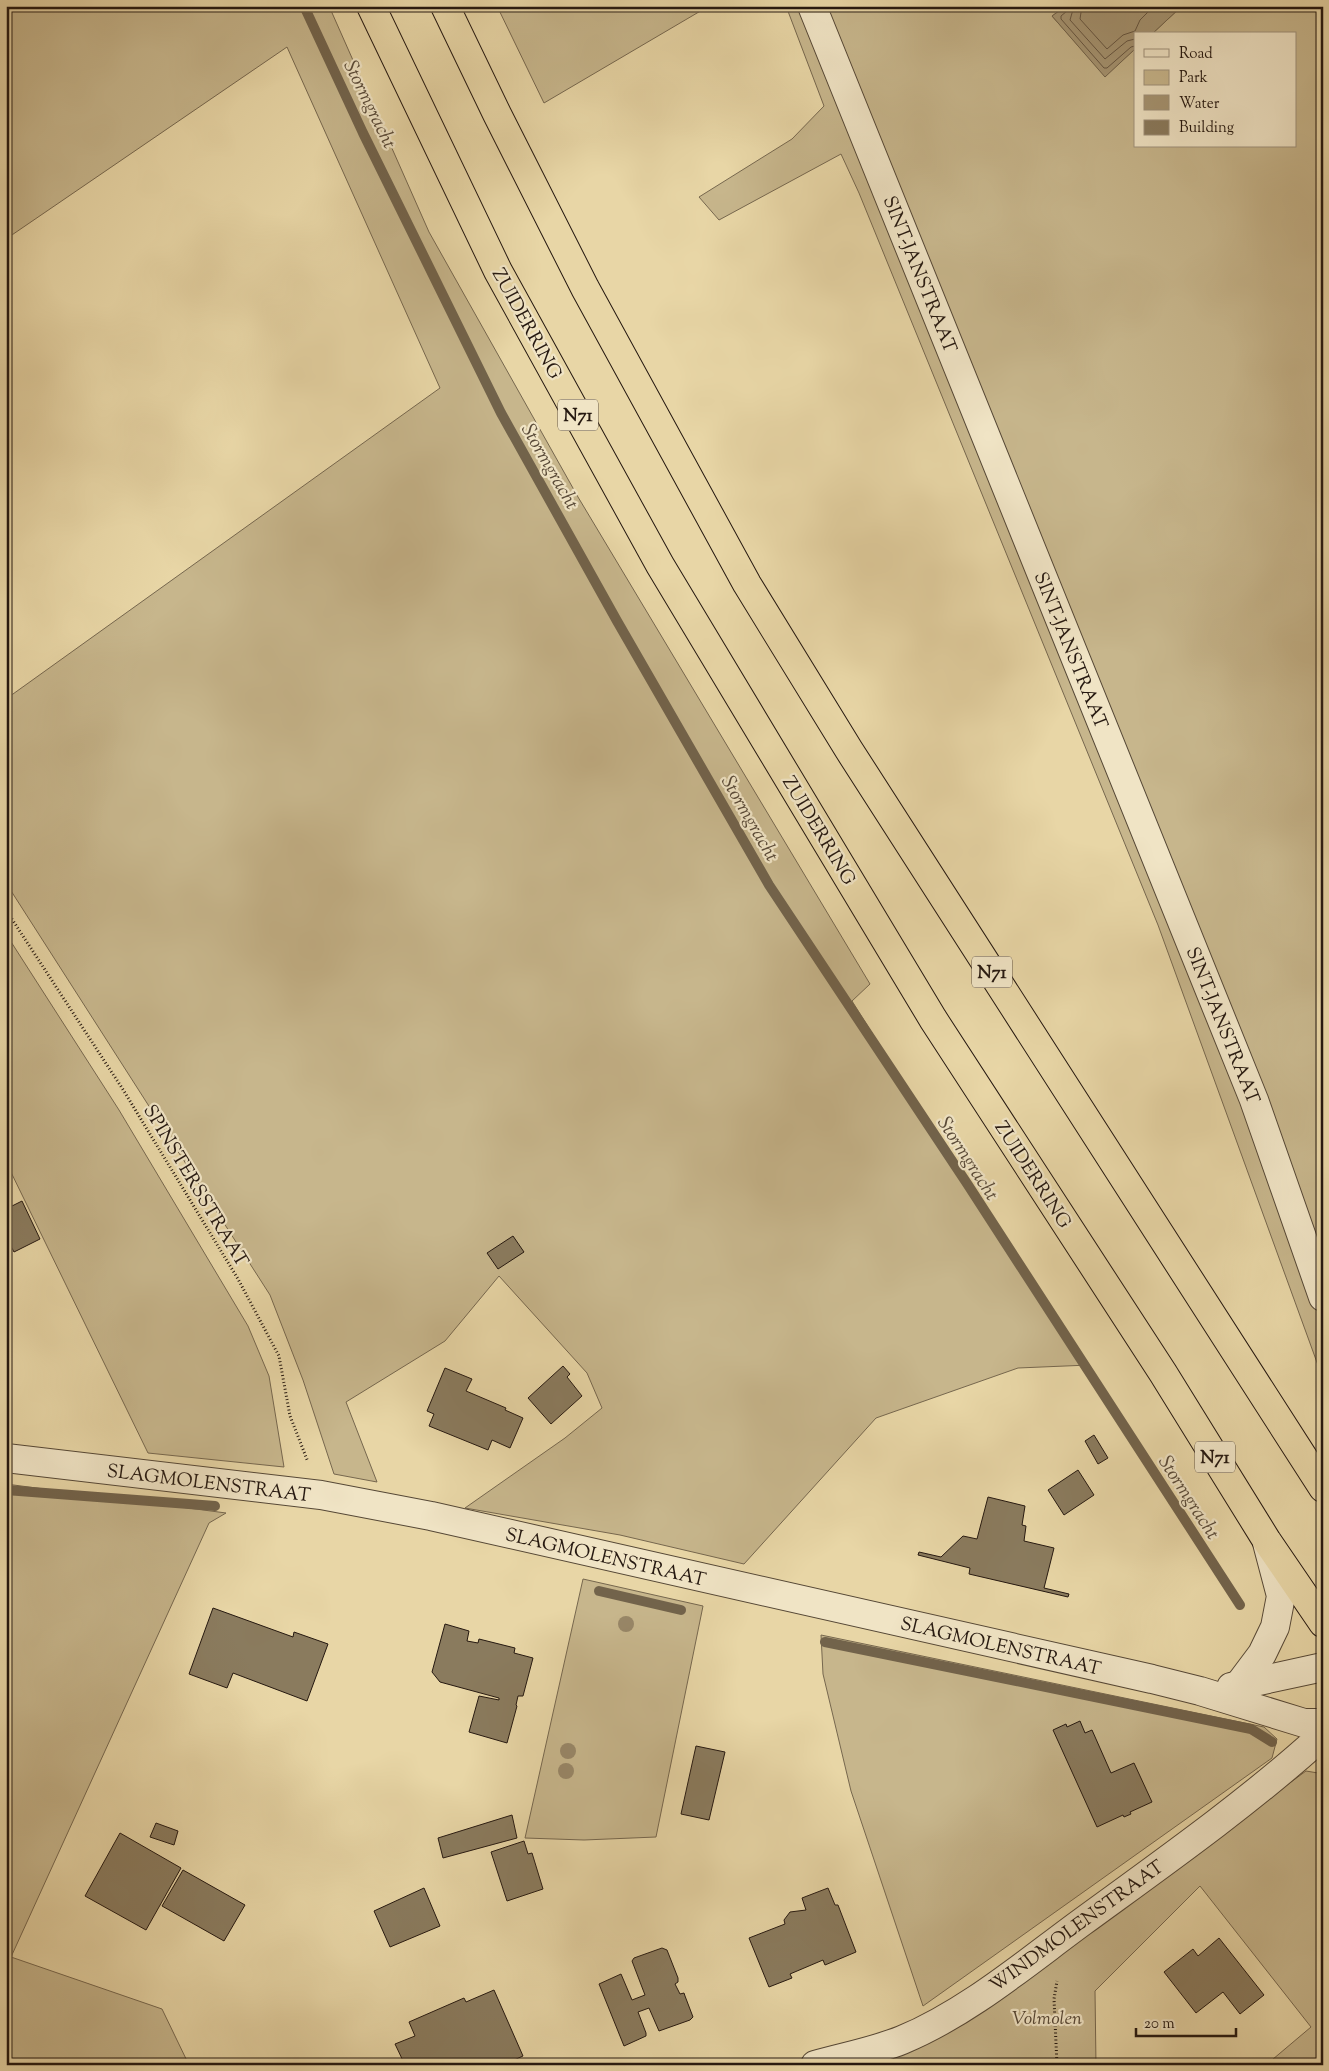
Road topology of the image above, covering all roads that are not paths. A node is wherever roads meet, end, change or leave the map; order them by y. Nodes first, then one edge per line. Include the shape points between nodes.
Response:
1 (371, 6) edge
2 (445, 6) edge
3 (812, 6) edge
4 (1323, 1297) edge
5 (6, 1458) edge
6 (1323, 1488) edge
7 (1267, 1541) junction
8 (1323, 1622) edge
9 (1323, 1667) edge
10 (1275, 1678) junction
11 (1238, 1686) junction
12 (1200, 1691) junction
13 (1316, 1736) edge
14 (815, 2065) edge

1 - 7 highway, ZUIDERRING / N71 via 498,271 660,565 934,1020 1163,1373
2 - 6 highway, N71 via 585,288 747,584 849,750
3 - 4 street, SINT-JANSTRAAT via 1254,1100
5 - 12 street, SLAGMOLENSTRAAT via 321,1495 431,1516
7 - 8 highway, ZUIDERRING / N71
7 - 11 street via 1281,1596 1280,1604 1275,1627 1262,1654
9 - 10 street, SLAGMOLENSTRAAT
10 - 11 street, SLAGMOLENSTRAAT
10 - 13 street
11 - 12 street, SLAGMOLENSTRAAT
12 - 13 street, SLAGMOLENSTRAAT
13 - 14 street, WINDMOLENSTRAAT via 1259,1790 1004,1980 948,2016 902,2040

